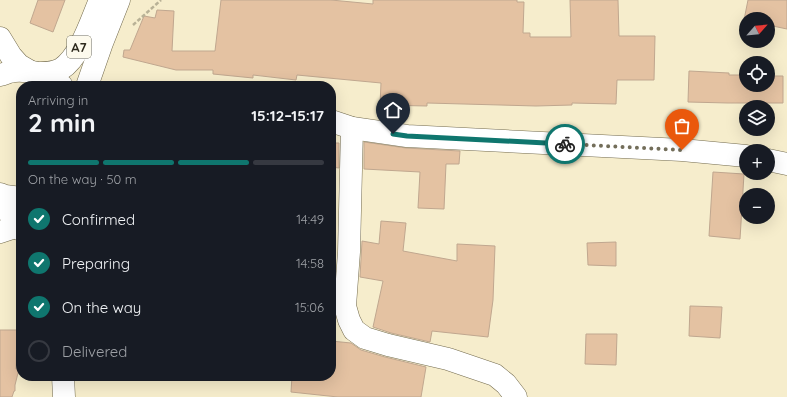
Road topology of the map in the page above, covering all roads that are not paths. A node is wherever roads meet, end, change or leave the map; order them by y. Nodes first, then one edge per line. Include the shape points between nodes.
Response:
1 (100, 0) edge
2 (119, 0) edge
3 (0, 38) edge
4 (35, 73) junction
5 (0, 75) edge
6 (55, 81) edge
7 (89, 81) edge
8 (336, 123) edge
9 (352, 128) junction
10 (739, 155) edge
11 (775, 161) edge
12 (787, 164) edge
13 (0, 194) edge
14 (16, 197) edge
15 (0, 202) edge
16 (13, 229) edge
17 (48, 381) edge
18 (63, 381) edge
19 (50, 397) edge
20 (64, 397) edge
21 (516, 397) edge

1 - 4 main road, A7 via 81,44 67,64 50,73
2 - 7 main road, A7
3 - 4 main road via 19,65
4 - 5 main road via 15,71
4 - 6 main road
8 - 9 main road
9 - 10 main road via 407,136 682,150
9 - 21 main road via 345,306 354,330 365,338 448,359 495,375
11 - 12 main road
13 - 14 main road
15 - 16 main road via 7,210
17 - 19 main road
18 - 20 main road

